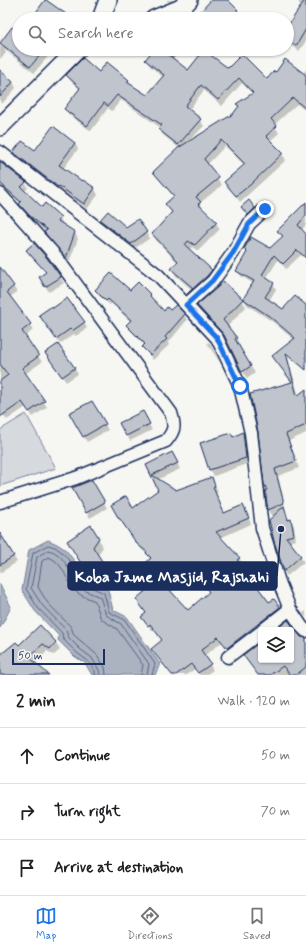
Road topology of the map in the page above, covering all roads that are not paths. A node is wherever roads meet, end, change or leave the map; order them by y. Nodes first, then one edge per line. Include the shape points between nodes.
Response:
1 (108, 0) edge
2 (189, 0) edge
3 (104, 12) edge
4 (171, 12) edge
5 (71, 56) edge
6 (0, 127) edge
7 (0, 152) edge
8 (0, 194) edge
9 (265, 209) dead end
10 (186, 305) junction
11 (0, 502) edge
12 (290, 609) junction
13 (267, 627) edge
14 (306, 631) edge
15 (258, 634) edge
16 (228, 656) dead end

1 - 3 street
2 - 4 street via 181,8
5 - 6 street
7 - 10 street via 158,275
8 - 11 street via 53,253 171,413 174,424 172,433 166,441 76,478
9 - 10 street via 249,224 233,253 212,281
10 - 12 street via 217,338 240,386 251,433 262,528
12 - 13 street
12 - 14 street
15 - 16 street

